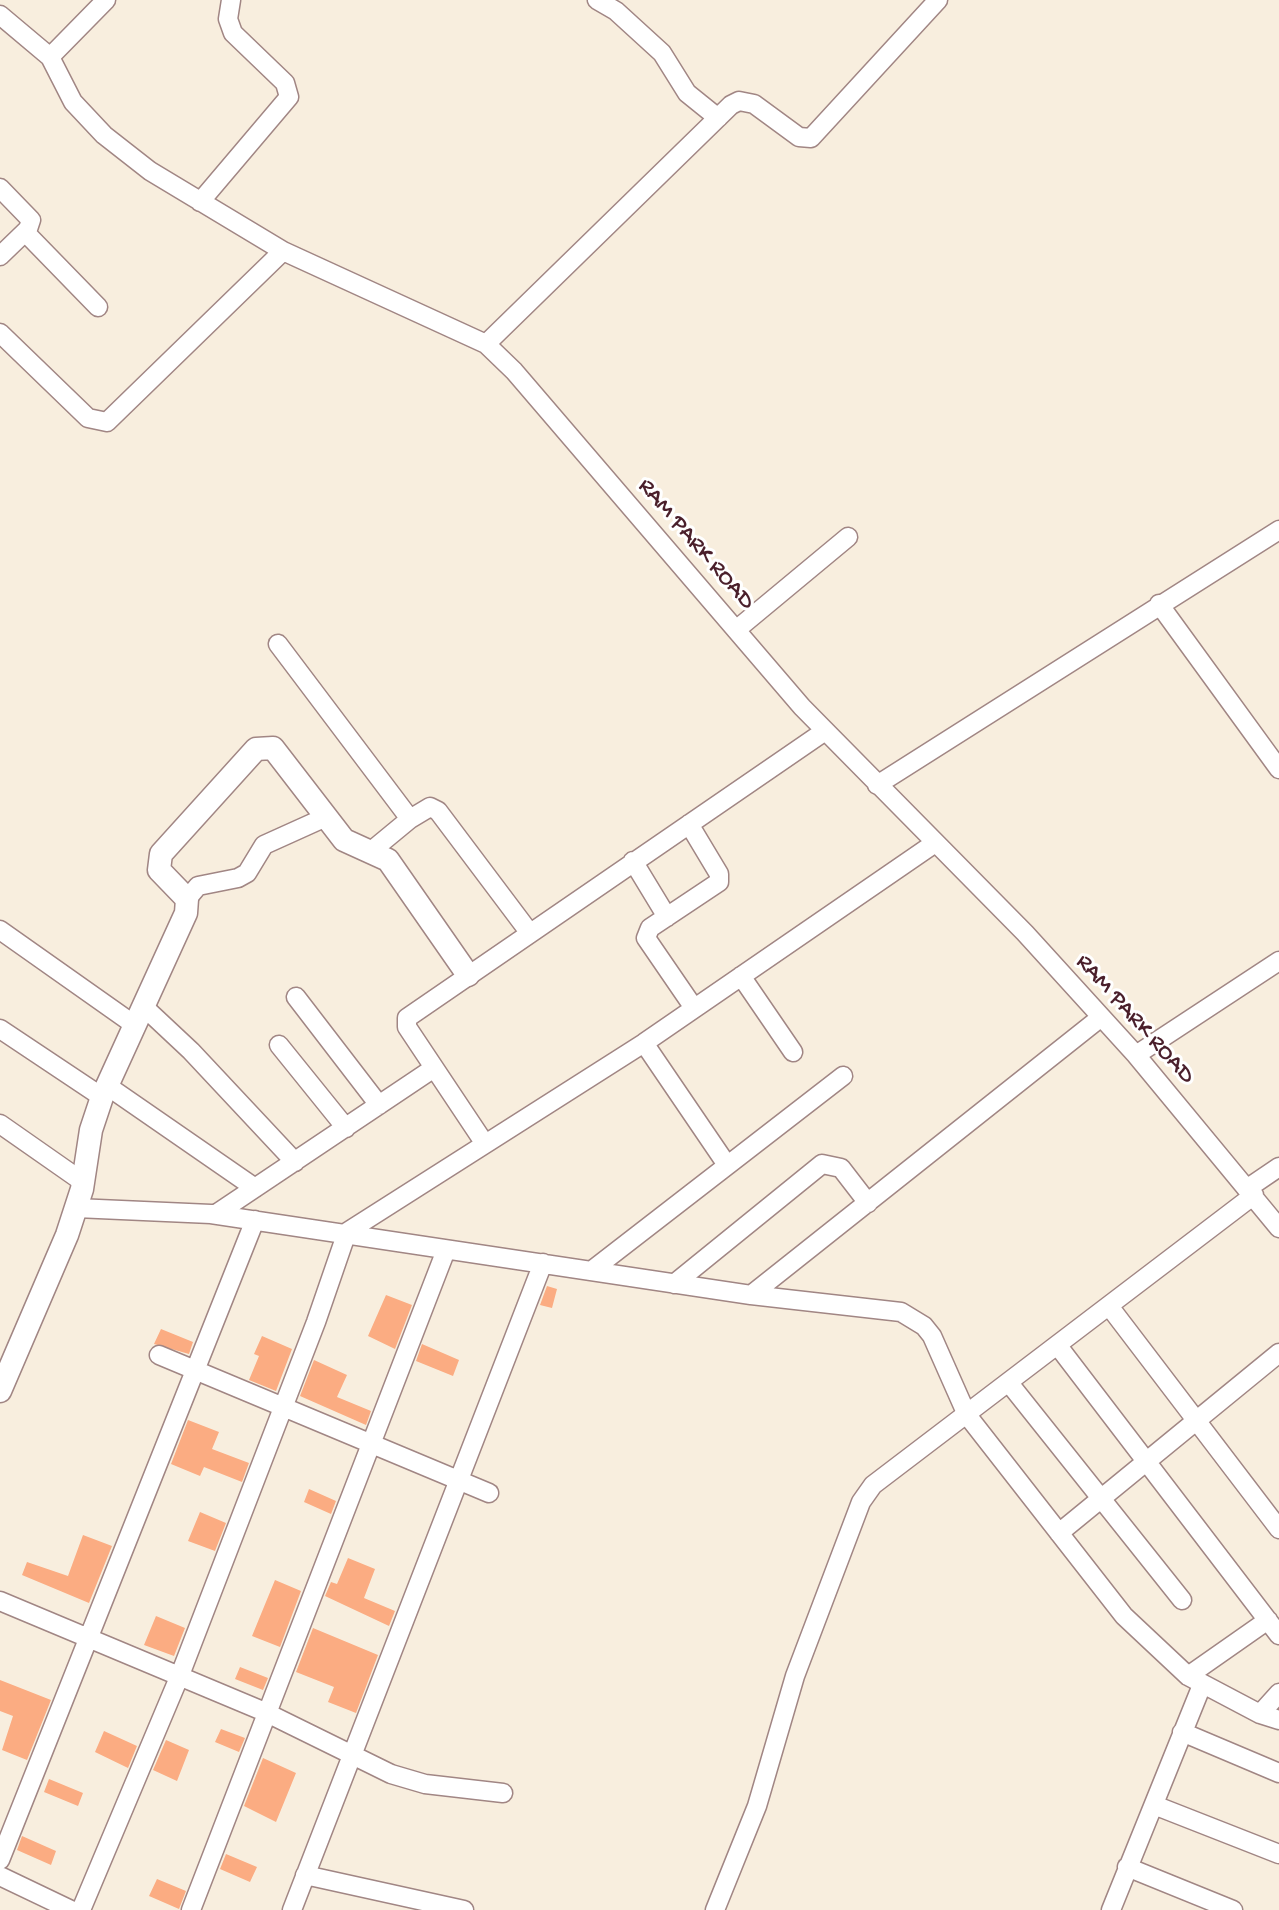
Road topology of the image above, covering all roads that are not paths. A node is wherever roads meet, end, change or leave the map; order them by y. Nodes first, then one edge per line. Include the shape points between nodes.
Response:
1 (106, 0) edge
2 (231, 0) edge
3 (597, 0) edge
4 (938, 0) edge
5 (0, 15) edge
6 (50, 57) junction
7 (718, 118) junction
8 (0, 188) edge
9 (200, 202) junction
10 (25, 232) junction
11 (283, 251) junction
12 (0, 256) edge
13 (98, 307) dead end
14 (0, 333) edge
15 (486, 344) junction
16 (1279, 530) edge
17 (848, 537) dead end
18 (1159, 604) junction
19 (736, 630) junction
20 (278, 644) dead end
21 (825, 731) junction
22 (1279, 769) edge
23 (877, 785) junction
24 (326, 817) junction
25 (410, 819) junction
26 (689, 824) junction
27 (935, 843) junction
28 (370, 852) junction
29 (633, 861) junction
30 (187, 899) junction
31 (667, 917) junction
32 (0, 930) edge
33 (529, 932) junction
34 (1279, 961) edge
35 (468, 975) junction
36 (741, 976) junction
37 (296, 997) dead end
38 (694, 1008) junction
39 (140, 1016) junction
40 (1100, 1018) junction
41 (0, 1029) edge
42 (644, 1043) junction
43 (279, 1045) dead end
44 (793, 1052) dead end
45 (1136, 1055) junction
46 (434, 1068) junction
47 (843, 1076) dead end
48 (104, 1091) junction
49 (379, 1105) junction
50 (0, 1124) edge
51 (346, 1128) junction
52 (485, 1144) junction
53 (295, 1162) junction
54 (727, 1165) junction
55 (1279, 1167) edge
56 (83, 1182) junction
57 (255, 1188) junction
58 (1251, 1191) junction
59 (868, 1203) junction
60 (76, 1208) junction
61 (216, 1214) junction
62 (255, 1220) junction
63 (1279, 1228) edge
64 (347, 1232) junction
65 (446, 1250) junction
66 (543, 1263) junction
67 (591, 1271) junction
68 (674, 1284) junction
69 (751, 1295) junction
70 (1109, 1306) junction
71 (1058, 1346) junction
72 (1279, 1353) edge
73 (159, 1355) dead end
74 (195, 1370) junction
75 (1009, 1383) junction
76 (0, 1391) edge
77 (284, 1407) junction
78 (967, 1415) junction
79 (1197, 1421) junction
80 (372, 1444) junction
81 (1147, 1463) junction
82 (458, 1480) junction
83 (489, 1493) dead end
84 (1101, 1498) junction
85 (1279, 1529) edge
86 (1059, 1533) junction
87 (1182, 1600) dead end
88 (0, 1601) edge
89 (1274, 1628) edge
90 (90, 1637) junction
91 (180, 1675) junction
92 (1195, 1680) junction
93 (1279, 1693) edge
94 (265, 1712) junction
95 (1260, 1714) junction
96 (1279, 1720) edge
97 (1182, 1732) junction
98 (351, 1753) junction
99 (1279, 1773) edge
100 (503, 1793) dead end
101 (1154, 1805) junction
102 (1279, 1854) edge
103 (0, 1860) edge
104 (1127, 1867) junction
105 (305, 1875) junction
106 (0, 1876) edge
107 (1207, 1905) edge
108 (71, 1910) edge
109 (81, 1910) edge
110 (191, 1910) edge
111 (292, 1910) edge
112 (464, 1910) edge
113 (715, 1910) edge
114 (1111, 1910) edge
115 (1233, 1910) edge

1 - 6 street
2 - 9 street via 228,19 233,33 285,83 289,97
3 - 7 street via 662,53 687,93
4 - 7 street via 811,138 799,137 747,101 731,105
5 - 6 street
6 - 9 street, RAM PARK ROAD via 73,102 104,135
7 - 15 street
8 - 10 street via 28,215
9 - 11 street, RAM PARK ROAD
10 - 12 street
10 - 13 street
11 - 14 street via 107,422 88,418
11 - 15 street, RAM PARK ROAD
15 - 19 street, RAM PARK ROAD
16 - 18 street
17 - 19 street
18 - 22 street
18 - 23 street
19 - 21 street, RAM PARK ROAD
20 - 25 street
21 - 23 street, RAM PARK ROAD
21 - 26 street
23 - 27 street, RAM PARK ROAD
24 - 28 street via 344,840
24 - 30 street via 264,845 247,873 198,886
24 - 30 street via 273,748 256,749 161,854 159,870
25 - 28 street
25 - 33 street via 430,807 438,811
26 - 29 street
26 - 31 street via 720,878 717,886
27 - 36 street
27 - 40 street, RAM PARK ROAD
28 - 35 street via 394,867
29 - 31 street
29 - 33 street
30 - 39 street via 186,913
31 - 38 street via 650,928 646,938
32 - 39 street
33 - 35 street
34 - 45 street
35 - 46 street via 407,1018 407,1027
36 - 38 street
36 - 44 street
37 - 49 street
38 - 42 street
39 - 48 street
39 - 53 street via 191,1051
40 - 45 street, RAM PARK ROAD
40 - 59 street
41 - 48 street
42 - 52 street
42 - 54 street
43 - 51 street
45 - 58 street, RAM PARK ROAD
46 - 49 street
46 - 52 street
47 - 54 street
48 - 56 street
48 - 57 street
49 - 51 street
50 - 56 street
51 - 53 street
52 - 64 street
53 - 57 street
54 - 67 street
55 - 58 street
56 - 60 street
57 - 61 street
58 - 63 street, RAM PARK ROAD
58 - 70 street
59 - 68 street via 841,1168 822,1164
59 - 69 street
60 - 61 street
60 - 76 street
61 - 62 street
62 - 64 street
62 - 74 street
64 - 65 street
64 - 77 street
65 - 66 street
65 - 80 street
66 - 67 street
66 - 82 street
67 - 68 street
68 - 69 street
69 - 78 street via 883,1308 913,1318 932,1336
70 - 71 street
70 - 79 street
71 - 75 street
71 - 81 street
72 - 79 street
73 - 74 street
74 - 77 street
74 - 90 street
75 - 78 street
75 - 84 street
77 - 80 street
77 - 91 street
78 - 86 street
78 - 113 street via 873,1485 861,1502 795,1676 757,1806
79 - 81 street
79 - 85 street
80 - 82 street
80 - 94 street
81 - 84 street
81 - 89 street
82 - 83 street
82 - 98 street
84 - 86 street
84 - 87 street
86 - 92 street via 1124,1616
88 - 90 street
89 - 92 street
90 - 91 street
90 - 103 street
91 - 94 street
91 - 109 street
92 - 95 street
92 - 97 street
93 - 95 street
94 - 98 street
94 - 110 street
95 - 96 street
97 - 99 street
97 - 101 street
98 - 100 street via 425,1784
98 - 105 street
101 - 102 street
101 - 104 street
104 - 107 street
104 - 114 street
105 - 111 street
105 - 112 street
106 - 108 street
107 - 115 street

